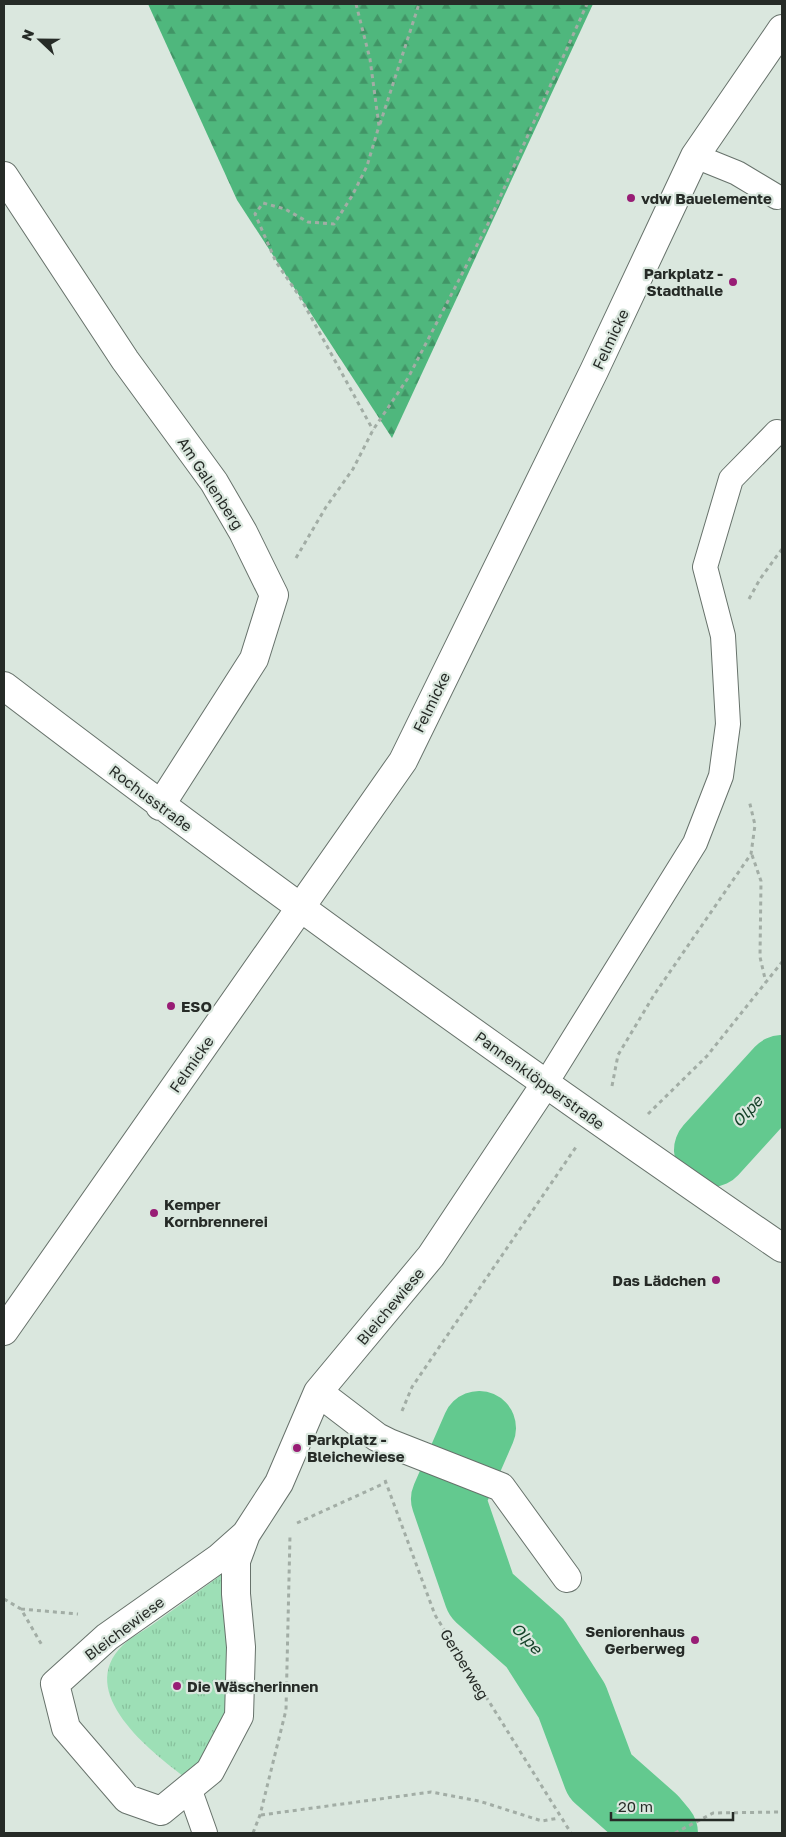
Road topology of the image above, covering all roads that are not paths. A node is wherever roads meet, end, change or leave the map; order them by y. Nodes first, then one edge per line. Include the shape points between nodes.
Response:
1 (782, 29) edge
2 (695, 156) junction
3 (4, 176) edge
4 (777, 197) dead end
5 (777, 432) dead end
6 (4, 686) edge
7 (160, 806) junction
8 (300, 908) junction
9 (546, 1083) junction
10 (782, 1248) edge
11 (4, 1331) edge
12 (318, 1392) junction
13 (246, 1534) junction
14 (567, 1578) dead end
15 (189, 1788) junction
16 (205, 1833) edge

1 - 2 street, Felmicke
2 - 4 lane via 737,173
2 - 8 street, Felmicke via 594,372 403,761
3 - 7 street, Am Gallenberg via 126,360 214,482 274,595 254,659
5 - 9 lane via 730,479 705,567 722,636 728,724 720,776 695,843
6 - 7 street, Rochusstraße
7 - 8 street, Rochusstraße
8 - 9 street, Pannenklöpperstraße
8 - 11 street, Felmicke
9 - 10 street, Pannenklöpperstraße
9 - 12 street, Bleichewiese via 431,1256
12 - 13 street, Bleichewiese via 279,1483
12 - 14 street via 377,1437 502,1487
13 - 15 street, Bleichewiese via 236,1561 241,1646 239,1716 210,1771
13 - 15 street, Bleichewiese via 219,1558 107,1637 55,1684 66,1728 128,1799 161,1811
15 - 16 lane

